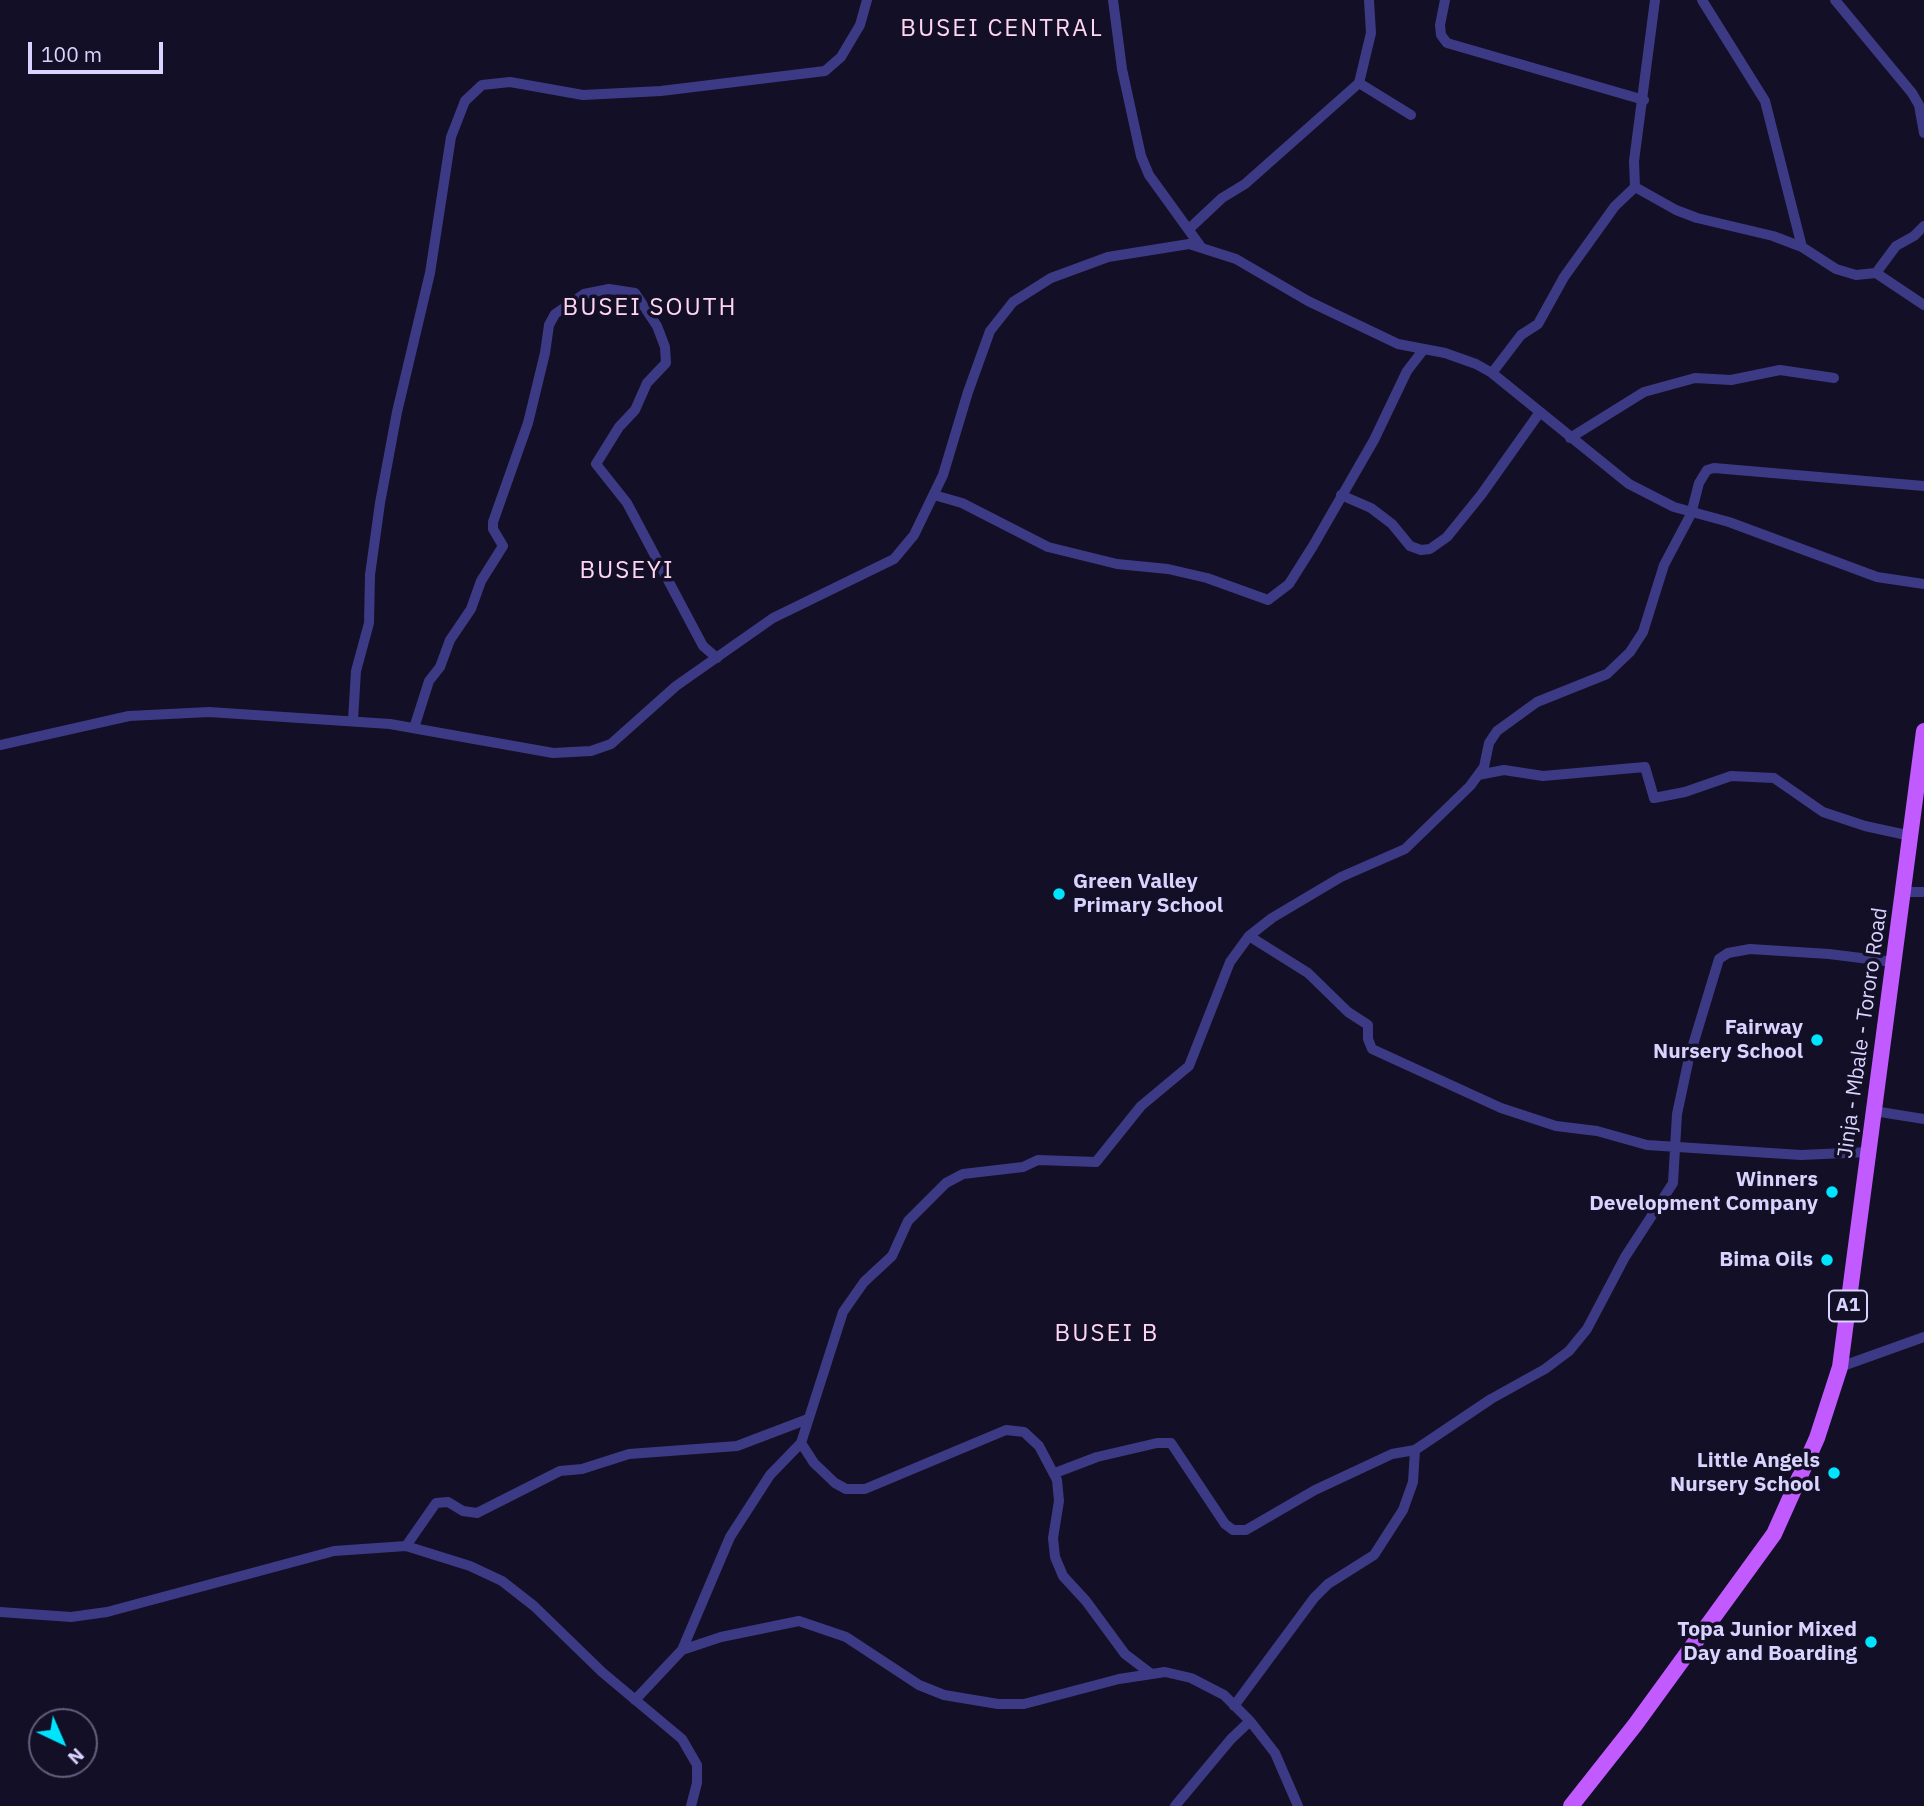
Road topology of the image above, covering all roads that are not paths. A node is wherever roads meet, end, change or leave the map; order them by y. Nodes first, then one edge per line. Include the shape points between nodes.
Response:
1 (867, 0) edge
2 (1113, 0) edge
3 (1369, 0) edge
4 (1445, 0) edge
5 (1655, 0) edge
6 (1702, 0) edge
7 (1835, 0) edge
8 (1359, 83) junction
9 (1644, 100) junction
10 (1411, 115) dead end
11 (1924, 133) edge
12 (1635, 187) junction
13 (1924, 226) edge
14 (1189, 229) junction
15 (1201, 247) junction
16 (1802, 247) junction
17 (1876, 273) junction
18 (1924, 305) edge
19 (1423, 349) junction
20 (1492, 373) junction
21 (1834, 378) dead end
22 (1540, 412) junction
23 (1570, 438) junction
24 (1924, 486) edge
25 (934, 495) junction
26 (1341, 495) junction
27 (1691, 514) junction
28 (1924, 583) edge
29 (717, 658) junction
30 (353, 720) junction
31 (414, 728) junction
32 (1924, 731) edge
33 (0, 745) edge
34 (1478, 775) junction
35 (1911, 836) junction
36 (1904, 892) junction
37 (1924, 892) edge
38 (1249, 936) junction
39 (1893, 962) junction
40 (1874, 1111) junction
41 (1924, 1119) edge
42 (1677, 1148) junction
43 (1868, 1152) junction
44 (1924, 1337) edge
45 (1840, 1367) junction
46 (808, 1419) junction
47 (801, 1443) junction
48 (1415, 1450) junction
49 (1055, 1473) junction
50 (406, 1546) junction
51 (0, 1612) edge
52 (682, 1650) junction
53 (1150, 1673) junction
54 (635, 1700) junction
55 (1234, 1706) junction
56 (1250, 1721) junction
57 (691, 1806) edge
58 (1175, 1806) edge
59 (1298, 1806) edge
60 (1571, 1806) edge

1 - 30 street via 854,36 825,71 583,95 510,82 482,85 465,101 451,136 430,273 380,503 369,623 356,671
2 - 14 street via 1141,156 1149,175
3 - 8 street via 1371,33
4 - 9 street via 1440,25 1447,43
5 - 9 street
6 - 16 street via 1765,101
7 - 11 street via 1912,93
8 - 10 street
8 - 14 street
9 - 12 street via 1634,161
12 - 16 street via 1676,211
12 - 20 street via 1615,206 1563,277 1538,324 1521,335
13 - 17 street via 1896,246
14 - 15 street
15 - 19 street via 1236,259 1398,344
15 - 25 street via 1189,244 1108,257 1051,278 1013,303 990,331
16 - 17 street via 1836,269 1856,275
17 - 18 street
19 - 20 street
19 - 26 street
20 - 22 street
21 - 23 street via 1780,370 1731,380 1695,378 1644,393
22 - 23 street
22 - 26 street via 1447,537 1430,549 1410,546 1371,508
23 - 27 street via 1629,484
24 - 27 street via 1714,468 1702,475
25 - 26 street via 962,503 1048,547 1207,578 1269,600 1289,584
25 - 29 street via 914,535 894,559 773,618
27 - 28 street via 1729,522 1877,577
27 - 34 street via 1664,565 1643,632 1630,652 1607,674 1537,702 1497,731
29 - 31 street via 676,686 611,744 591,751 553,753
29 - 31 street via 703,646 627,503 596,464 618,427 635,410 647,383 666,363 665,347 635,293 609,289 584,294 555,314 549,325 528,423 493,522 503,546 429,681
30 - 31 street
30 - 33 street via 209,712 129,716
32 - 35 main road, Jinja - Mbale - Tororo Road / A1
34 - 35 street via 1504,770 1543,776 1645,767 1654,798 1731,776 1773,778 1823,812
34 - 38 street via 1398,854 1341,877
35 - 36 main road, Jinja - Mbale - Tororo Road / A1
36 - 37 street
36 - 39 main road, Jinja - Mbale - Tororo Road / A1
38 - 42 street via 1308,973 1368,1025 1372,1049 1501,1108 1647,1145
38 - 46 street via 1230,962 1189,1066 1141,1106 1096,1162 1038,1160 1023,1167 963,1174 946,1183 918,1211 902,1231 892,1256 864,1282 837,1324
39 - 40 main road, Jinja - Mbale - Tororo Road / A1
39 - 42 street via 1749,949 1719,959 1691,1048 1677,1114
40 - 41 street
40 - 43 main road, Jinja - Mbale - Tororo Road / A1
42 - 43 street
42 - 48 street via 1673,1183 1625,1257 1587,1329 1569,1351
43 - 45 main road, Jinja - Mbale - Tororo Road / A1
44 - 45 street
45 - 60 main road, Jinja - Mbale - Tororo Road / A1 via 1818,1438 1774,1534
46 - 47 street
46 - 50 street via 737,1446 629,1454 561,1471 477,1513 448,1502 436,1503
47 - 49 street via 814,1463 846,1489 865,1489 1006,1430 1024,1432 1039,1446
47 - 52 street via 770,1475 730,1537
48 - 49 street via 1392,1454 1337,1480 1246,1530 1233,1530 1225,1524 1171,1443 1097,1457
48 - 55 street via 1413,1482 1406,1500 1374,1555 1314,1598
49 - 53 street via 1059,1501 1054,1548 1063,1576 1125,1654
50 - 51 street via 334,1551 107,1612 71,1617
50 - 54 street via 502,1581
52 - 53 street via 799,1621 846,1637 919,1685 944,1695 998,1704 1024,1704
52 - 54 street
53 - 55 street via 1191,1678 1224,1695
54 - 57 street via 682,1739 697,1765
55 - 56 street
56 - 58 street
56 - 59 street via 1275,1752

